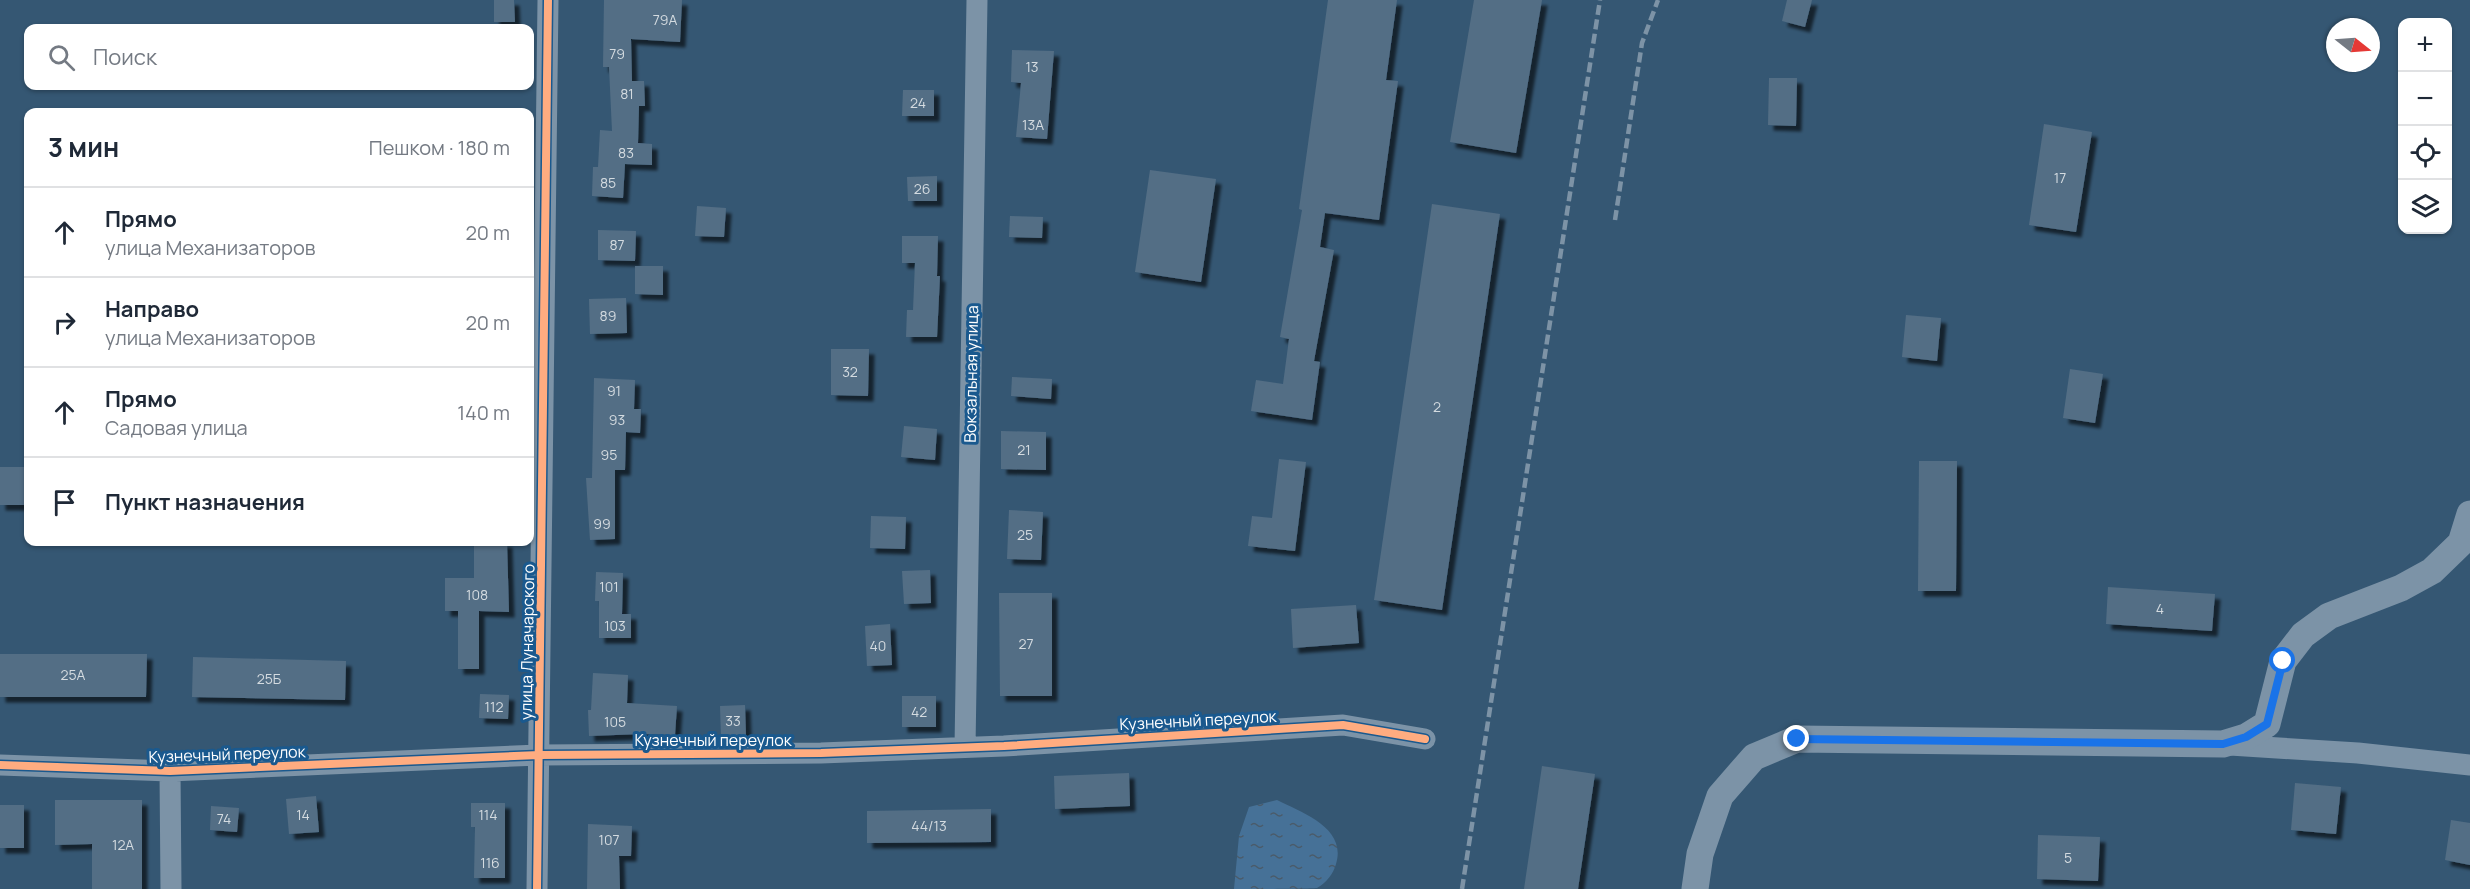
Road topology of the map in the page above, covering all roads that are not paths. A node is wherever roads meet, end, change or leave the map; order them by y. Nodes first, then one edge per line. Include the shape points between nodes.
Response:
1 (548, 0) edge
2 (977, 0) edge
3 (2470, 514) edge
4 (1425, 739) dead end
5 (2223, 744) junction
6 (965, 747) junction
7 (539, 755) junction
8 (0, 765) edge
9 (2470, 765) edge
10 (170, 771) junction
11 (171, 889) edge
12 (537, 889) edge
13 (1695, 889) edge

1 - 7 street, улица Луначарского
2 - 6 street, Вокзальная улица
3 - 5 street via 2461,543 2432,571 2401,588 2329,616 2303,635 2283,661 2267,724 2246,737
4 - 6 street, Кузнечный переулок via 1343,725
5 - 9 street
5 - 13 street via 1797,739 1754,757 1720,796 1700,854
6 - 7 street, Кузнечный переулок via 821,753
7 - 10 street, Кузнечный переулок
7 - 12 street, улица Луначарского
8 - 10 street, Кузнечный переулок
10 - 11 street

